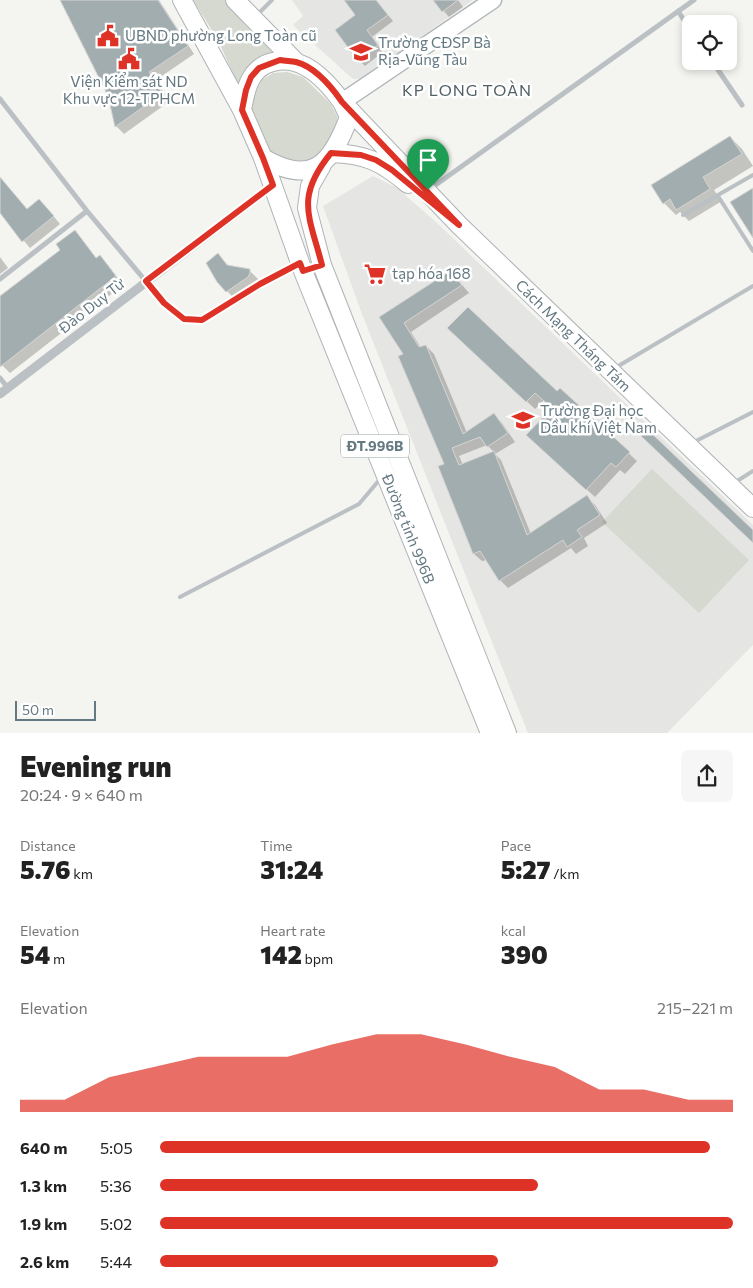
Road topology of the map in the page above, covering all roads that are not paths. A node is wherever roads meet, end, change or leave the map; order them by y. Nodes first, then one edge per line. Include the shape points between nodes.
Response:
1 (182, 0) edge
2 (235, 0) edge
3 (272, 0) edge
4 (493, 0) edge
5 (694, 0) edge
6 (678, 11) junction
7 (682, 17) edge
8 (253, 19) junction
9 (296, 62) junction
10 (718, 70) edge
11 (0, 99) edge
12 (742, 105) dead end
13 (346, 109) junction
14 (242, 110) junction
15 (263, 158) junction
16 (326, 159) junction
17 (753, 175) edge
18 (273, 185) junction
19 (428, 190) junction
20 (718, 196) junction
21 (88, 211) junction
22 (683, 215) dead end
23 (459, 225) junction
24 (753, 251) edge
25 (322, 265) junction
26 (302, 267) junction
27 (0, 279) edge
28 (146, 281) junction
29 (753, 286) edge
30 (609, 371) junction
31 (0, 378) edge
32 (8, 388) junction
33 (0, 394) edge
34 (753, 412) edge
35 (688, 445) junction
36 (753, 471) edge
37 (386, 472) junction
38 (730, 485) junction
39 (753, 508) edge
40 (180, 597) dead end
41 (490, 733) edge
42 (507, 733) edge

1 - 14 main road
2 - 8 main road
3 - 8 lane
4 - 13 main road
5 - 6 street
6 - 7 street
6 - 19 street
8 - 9 main road
9 - 13 main road via 330,85
9 - 14 main road via 280,60 259,68 251,77
10 - 12 street
11 - 21 street
13 - 16 main road via 338,143
13 - 19 main road, Cách Mạng Tháng Tám
14 - 15 main road
15 - 16 main road via 302,170 313,169
15 - 18 main road, Đường tỉnh 996B / ĐT.996B
16 - 23 main road, Cách Mạng Tháng Tám via 361,155 376,160
16 - 25 main road, Đường tỉnh 996B / ĐT.996B via 310,186 307,208
17 - 20 lane
18 - 26 main road, Đường tỉnh 996B / ĐT.996B
18 - 28 street, Đào Duy Từ
19 - 23 main road, Cách Mạng Tháng Tám
20 - 22 lane
20 - 24 lane
21 - 27 street
21 - 28 street
23 - 30 main road, Cách Mạng Tháng Tám
25 - 26 main road
25 - 42 main road, Đường tỉnh 996B / ĐT.996B
26 - 28 street via 260,284 202,320 184,319 164,303
26 - 37 main road, Đường tỉnh 996B / ĐT.996B
28 - 32 street, Đào Duy Từ
29 - 30 lane
30 - 35 main road, Cách Mạng Tháng Tám
31 - 32 street
32 - 33 street, Đào Duy Từ
34 - 35 lane
35 - 38 main road, Cách Mạng Tháng Tám
36 - 38 lane
37 - 40 lane via 359,504
37 - 41 main road, Đường tỉnh 996B / ĐT.996B
38 - 39 main road, Cách Mạng Tháng Tám

